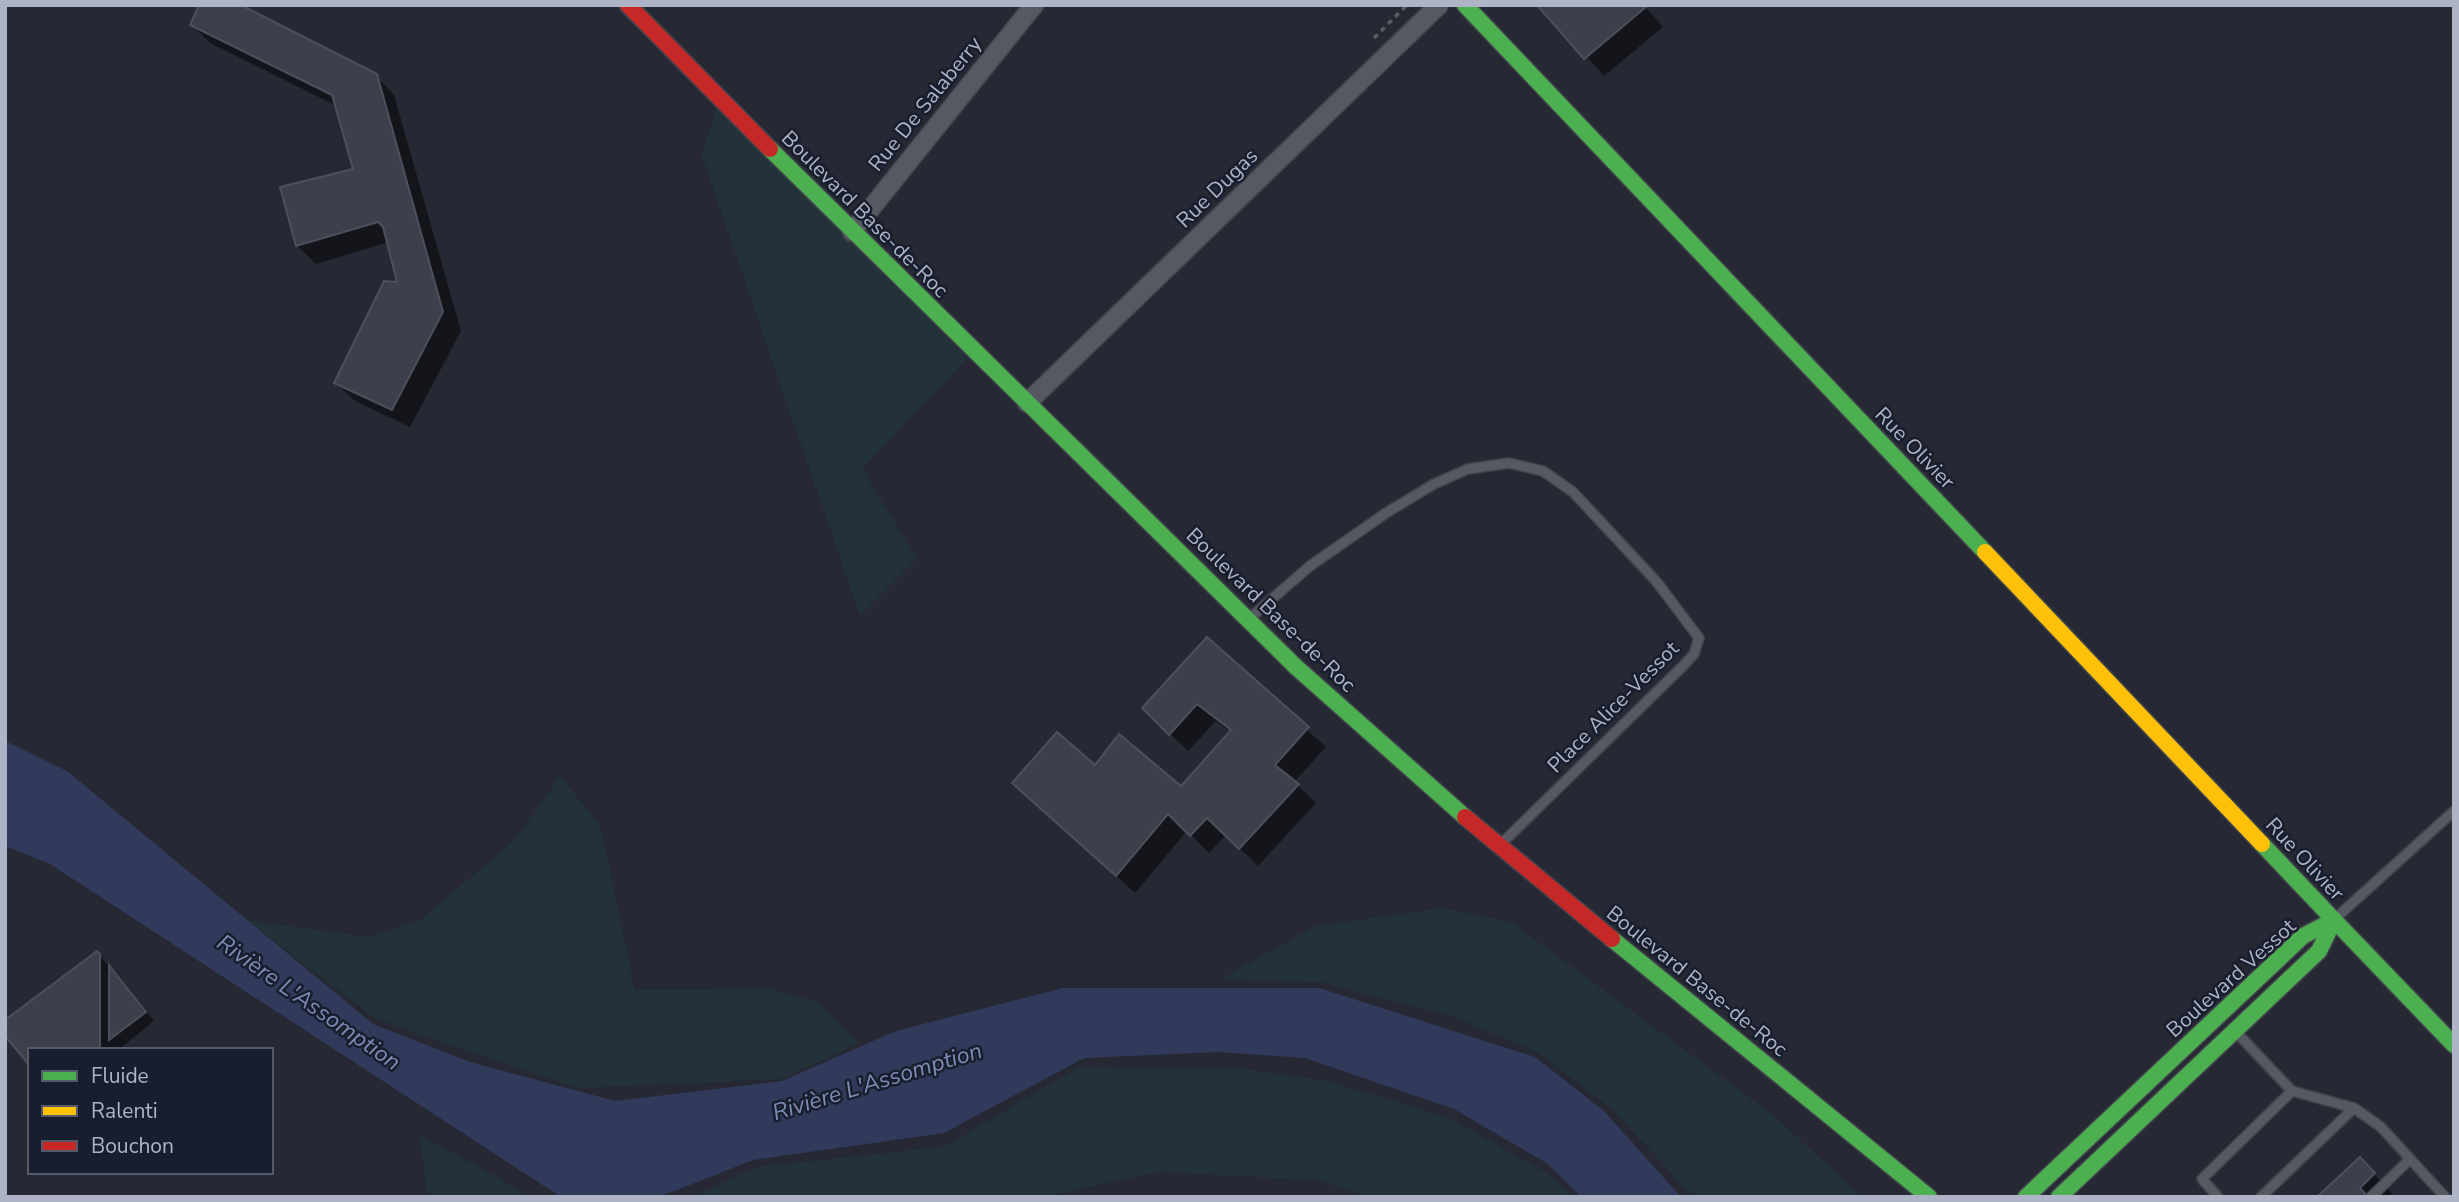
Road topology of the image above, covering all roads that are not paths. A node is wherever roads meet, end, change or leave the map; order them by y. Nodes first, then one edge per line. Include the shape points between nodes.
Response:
1 (628, 5) edge
2 (1034, 5) edge
3 (1439, 5) edge
4 (1465, 5) edge
5 (852, 232) junction
6 (1027, 403) junction
7 (1248, 619) junction
8 (2454, 811) edge
9 (1498, 847) junction
10 (2334, 920) junction
11 (2235, 1030) junction
12 (2454, 1045) edge
13 (2292, 1091) junction
14 (2354, 1108) junction
15 (2410, 1159) junction
16 (1929, 1197) edge
17 (2026, 1197) edge
18 (2059, 1197) edge
19 (2218, 1197) edge
20 (2261, 1197) edge
21 (2371, 1197) edge
22 (2445, 1197) edge

1 - 5 main road, Boulevard Base-de-Roc
2 - 5 street, Rue De Salaberry
3 - 6 street, Rue Dugas
4 - 10 main road, Rue Olivier
5 - 6 main road, Boulevard Base-de-Roc
6 - 7 main road, Boulevard Base-de-Roc
7 - 9 main road, Boulevard Base-de-Roc
7 - 9 lane, Place Alice-Vessot via 1310,566 1386,513 1468,469 1508,463 1543,471 1573,492 1656,581 1699,638 1694,654 1683,666
8 - 10 lane
9 - 16 main road, Boulevard Base-de-Roc
10 - 11 main road, Boulevard Vessot via 2319,951
10 - 12 main road, Rue Olivier
10 - 17 main road, Boulevard Vessot via 2303,936
11 - 13 lane
11 - 18 main road, Boulevard Vessot
13 - 14 lane
13 - 19 lane via 2202,1179
14 - 15 lane via 2381,1127
14 - 20 lane
15 - 21 lane
15 - 22 lane

